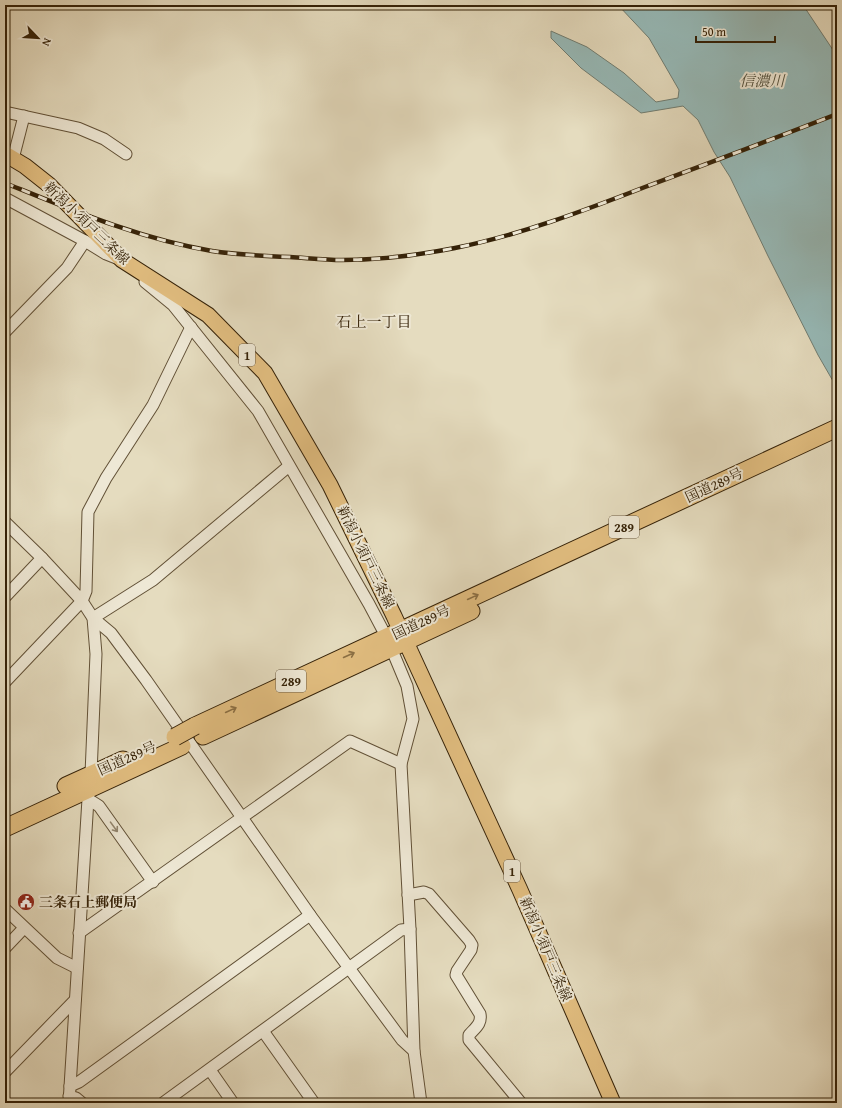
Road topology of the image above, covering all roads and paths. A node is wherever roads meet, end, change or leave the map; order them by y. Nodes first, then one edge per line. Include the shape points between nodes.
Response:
1 (5, 112) edge
2 (24, 116) junction
3 (126, 154) dead end
4 (9, 157) edge
5 (5, 198) edge
6 (85, 241) junction
7 (122, 260) junction
8 (191, 328) junction
9 (5, 332) edge
10 (837, 428) edge
11 (837, 440) edge
12 (289, 466) junction
13 (5, 522) edge
14 (42, 558) junction
15 (5, 598) edge
16 (82, 601) junction
17 (93, 618) junction
18 (402, 637) junction
19 (5, 682) edge
20 (401, 764) junction
21 (89, 787) junction
22 (5, 816) edge
23 (242, 818) junction
24 (5, 828) edge
25 (153, 882) junction
26 (408, 895) junction
27 (5, 909) edge
28 (310, 915) junction
29 (24, 928) junction
30 (410, 929) junction
31 (79, 933) junction
32 (5, 948) edge
33 (77, 968) junction
34 (349, 968) junction
35 (75, 1000) junction
36 (263, 1031) junction
37 (414, 1051) junction
38 (210, 1070) junction
39 (5, 1072) edge
40 (69, 1095) edge
41 (82, 1103) edge
42 (163, 1103) edge
43 (233, 1103) edge
44 (314, 1103) edge
45 (422, 1103) edge
46 (521, 1103) edge
47 (613, 1103) edge

1 - 2 street
2 - 3 street via 78,128 104,139
2 - 4 street
4 - 7 main road, 新潟小須戸三条線 / 1 via 50,185
5 - 6 street
6 - 7 street
6 - 9 street via 68,268
7 - 8 street via 137,276 173,305
7 - 18 main road, 新潟小須戸三条線 / 1 via 208,315 265,373 330,485
8 - 12 street via 258,411
8 - 16 street via 153,405 106,478 88,512 86,590
18 -> 10 highway, 国道289号 / 289
11 - 18 highway, 国道289号 / 289
12 - 17 street via 153,580
12 - 18 street
13 - 14 street
14 - 15 street
14 - 16 street
16 - 17 street
16 - 19 street
17 - 21 street via 96,654
17 - 23 street via 111,633
18 - 20 street via 413,719
18 - 21 highway, 国道289号 / 289, bridge via 178,741
18 - 47 main road, 新潟小須戸三条線 / 1 via 520,890
20 - 23 street via 350,741
20 - 26 street
21 - 22 highway, 国道289号 / 289
21 - 24 highway, 国道289号 / 289
21 -> 25 street via 99,806
21 - 31 street
23 - 25 street
23 - 28 street
25 - 31 street
26 - 30 street
26 - 46 street via 424,892 429,894 472,945 456,971 481,1019 469,1035 469,1040
27 - 29 street
28 - 34 street
28 - 40 street via 85,1077
29 - 32 street
29 - 33 street via 57,958
30 - 34 street via 402,930
30 - 37 street
31 - 33 street
33 - 35 street
34 - 36 street
34 - 37 street via 402,1040
35 - 39 street
35 - 40 street
36 - 38 street
36 - 44 street
37 - 45 street
38 - 42 street
38 - 43 street
40 - 41 street

